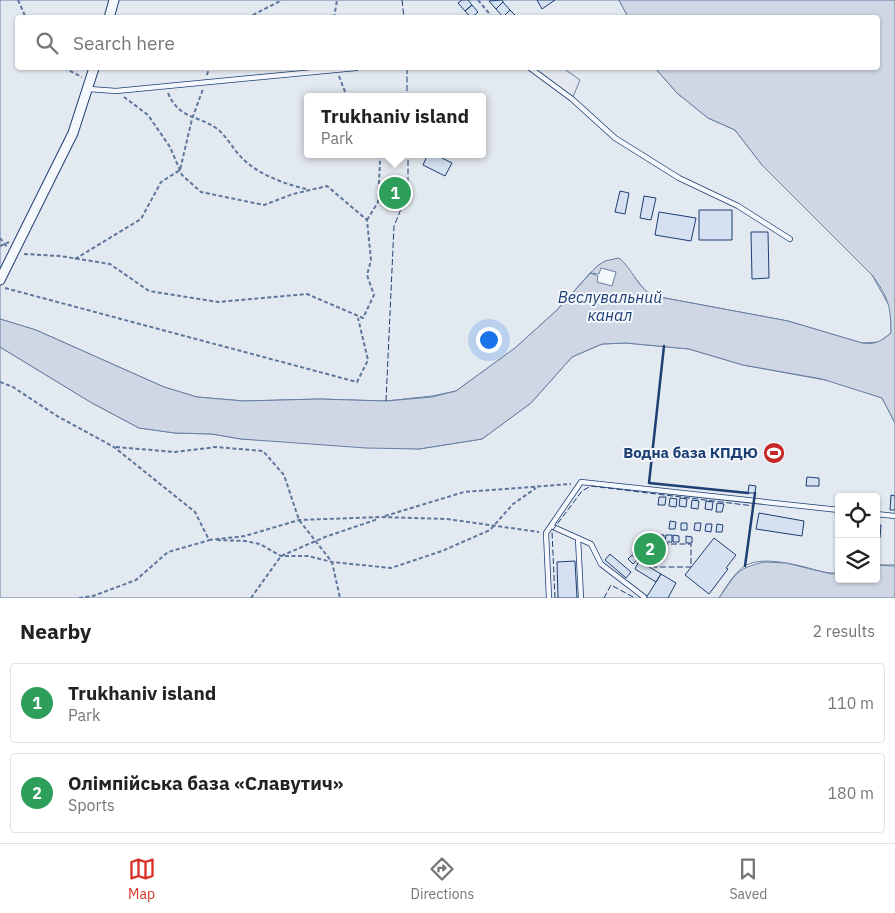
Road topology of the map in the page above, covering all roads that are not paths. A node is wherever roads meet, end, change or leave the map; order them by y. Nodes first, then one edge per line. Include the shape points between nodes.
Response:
1 (114, 0) edge
2 (110, 15) edge
3 (93, 70) edge
4 (327, 70) edge
5 (533, 70) edge
6 (89, 85) junction
7 (790, 239) dead end
8 (0, 280) edge
9 (835, 510) edge
10 (880, 514) edge
11 (895, 516) edge
12 (551, 526) junction
13 (578, 538) junction
14 (644, 597) edge
15 (549, 598) edge
16 (581, 598) edge

1 - 2 street
3 - 6 street
4 - 6 lane via 116,91
5 - 7 lane via 572,99 615,138 679,178 738,206
6 - 8 street via 73,133
9 - 12 lane via 581,482
10 - 11 lane
12 - 13 lane
12 - 15 lane via 546,533
13 - 14 lane via 591,544 601,564
13 - 16 lane

